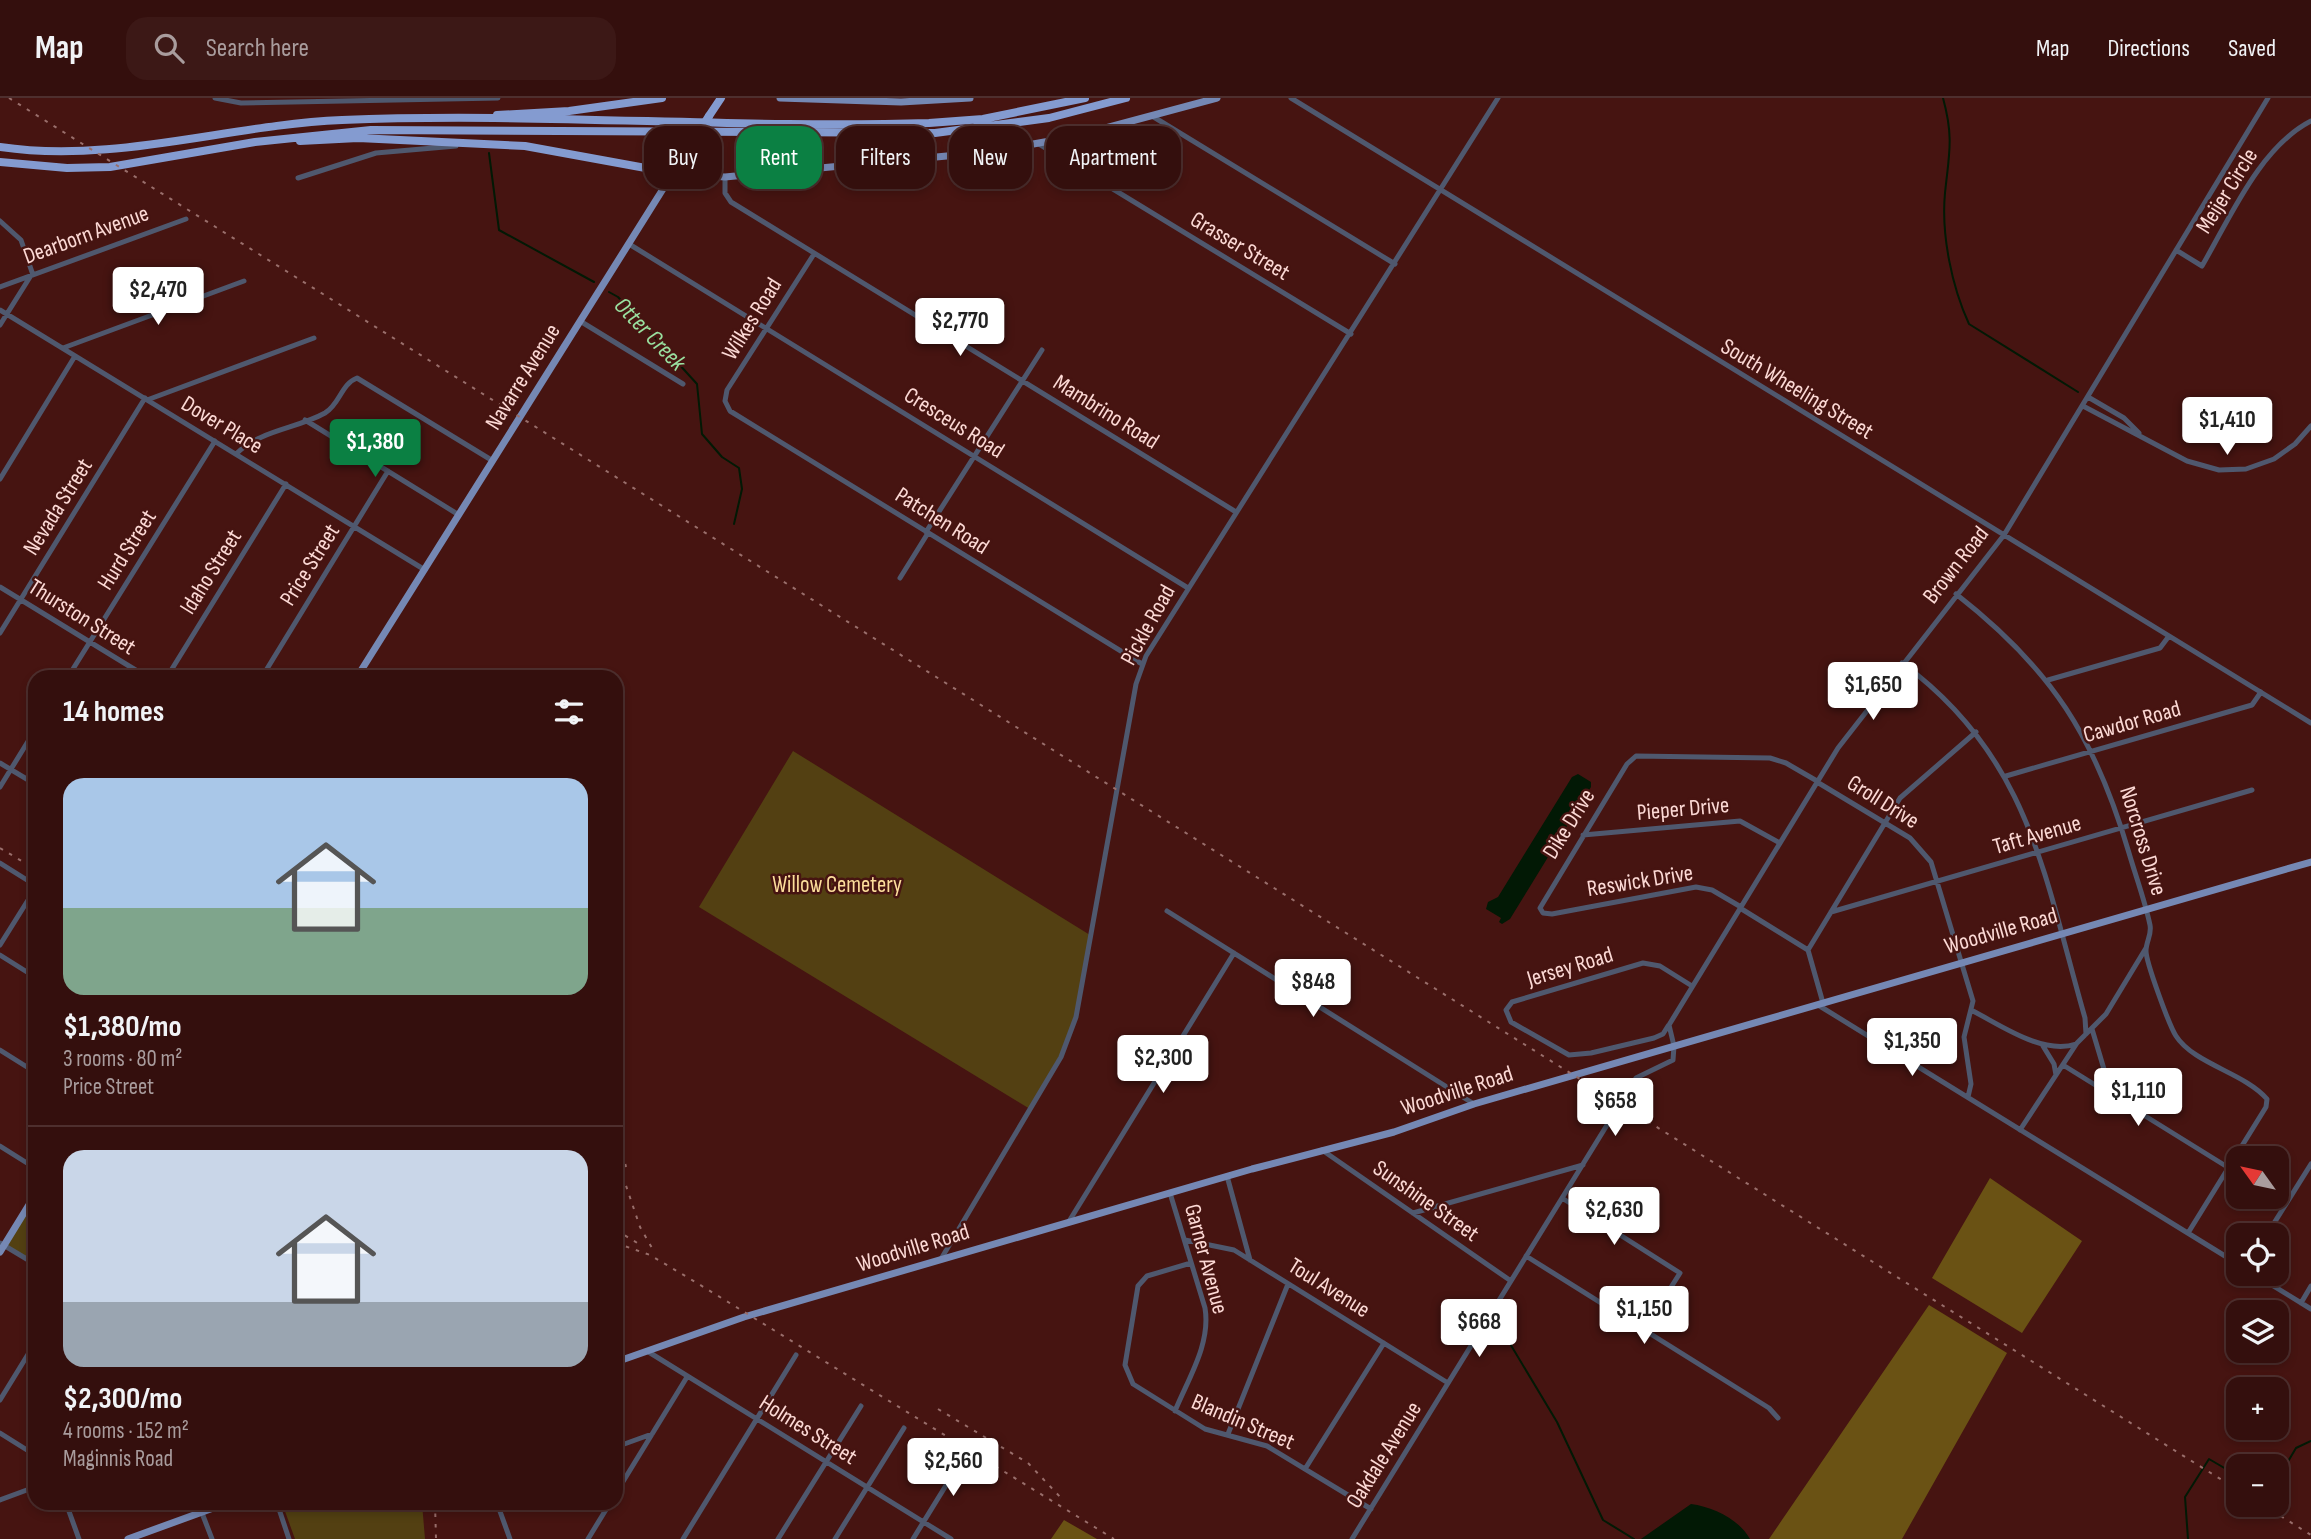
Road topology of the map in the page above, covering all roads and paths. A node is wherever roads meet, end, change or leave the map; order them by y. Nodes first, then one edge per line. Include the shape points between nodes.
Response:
1 (215, 98) edge
2 (498, 98) edge
3 (662, 98) edge
4 (721, 98) edge
5 (780, 98) edge
6 (965, 98) edge
7 (971, 98) edge
8 (1085, 98) edge
9 (1126, 98) edge
10 (1217, 98) edge
11 (1291, 98) edge
12 (1498, 98) edge
13 (2268, 98) edge
14 (647, 99) edge
15 (1153, 116) junction
16 (462, 119) junction
17 (2311, 121) edge
18 (703, 126) edge
19 (256, 142) junction
20 (1039, 144) junction
21 (491, 145) junction
22 (0, 147) edge
23 (0, 162) edge
24 (644, 168) edge
25 (298, 177) dead end
26 (722, 177) edge
27 (725, 177) junction
28 (663, 189) edge
29 (1442, 191) junction
30 (186, 219) dead end
31 (0, 221) edge
32 (629, 244) junction
33 (2176, 250) junction
34 (814, 254) junction
35 (1395, 264) junction
36 (32, 276) junction
37 (244, 281) dead end
38 (0, 287) edge
39 (0, 310) edge
40 (7, 314) junction
41 (580, 321) junction
42 (0, 325) edge
43 (767, 329) junction
44 (1351, 334) junction
45 (314, 338) dead end
46 (63, 348) junction
47 (1042, 350) dead end
48 (75, 356) junction
49 (1023, 382) junction
50 (683, 384) dead end
51 (2088, 397) junction
52 (146, 399) junction
53 (726, 405) joint
54 (2082, 405) junction
55 (305, 420) junction
56 (2311, 426) edge
57 (2142, 435) junction
58 (215, 441) junction
59 (236, 454) junction
60 (975, 457) junction
61 (493, 461) junction
62 (388, 471) junction
63 (0, 479) edge
64 (286, 484) junction
65 (1236, 512) junction
66 (459, 515) junction
67 (355, 526) junction
68 (927, 533) junction
69 (2004, 535) junction
70 (425, 570) junction
71 (900, 579) dead end
72 (0, 587) edge
73 (1188, 588) junction
74 (1956, 594) junction
75 (21, 600) junction
76 (0, 633) edge
77 (2169, 636) junction
78 (90, 642) junction
79 (1902, 663) junction
80 (1142, 664) junction
81 (72, 670) edge
82 (135, 670) edge
83 (171, 670) edge
84 (266, 670) edge
85 (361, 670) edge
86 (2048, 680) junction
87 (2261, 692) junction
88 (2311, 723) edge
89 (1976, 732) junction
90 (28, 741) edge
91 (2093, 751) junction
92 (1634, 757) joint
93 (0, 763) edge
94 (10, 769) junction
95 (2006, 776) junction
96 (28, 781) edge
97 (1817, 782) junction
98 (0, 787) edge
99 (2252, 790) dead end
100 (1885, 823) junction
101 (2122, 828) junction
102 (1583, 835) junction
103 (1780, 843) junction
104 (2037, 853) junction
105 (2311, 862) edge
106 (0, 863) edge
107 (28, 882) edge
108 (1938, 882) junction
109 (28, 899) edge
110 (1741, 908) junction
111 (2145, 909) junction
112 (1167, 911) dead end
113 (1541, 912) joint
114 (1831, 912) junction
115 (2061, 933) junction
116 (0, 945) edge
117 (2146, 948) junction
118 (1808, 950) junction
119 (1234, 953) junction
120 (0, 955) edge
121 (1962, 962) junction
122 (28, 973) edge
123 (1692, 986) junction
124 (1821, 1004) junction
125 (1973, 1011) junction
126 (1669, 1025) junction
127 (2092, 1029) junction
128 (2086, 1034) junction
129 (2077, 1043) junction
130 (2041, 1044) junction
131 (1674, 1046) junction
132 (0, 1050) edge
133 (2063, 1065) junction
134 (28, 1068) edge
135 (2056, 1075) junction
136 (2112, 1096) junction
137 (1968, 1097) junction
138 (1474, 1104) junction
139 (2021, 1130) junction
140 (0, 1146) edge
141 (2242, 1146) edge
142 (1321, 1150) junction
143 (28, 1164) edge
144 (2311, 1164) edge
145 (1583, 1165) junction
146 (2226, 1167) edge
147 (2226, 1171) edge
148 (1227, 1176) junction
149 (1170, 1193) junction
150 (1562, 1198) junction
151 (28, 1206) edge
152 (1413, 1213) junction
153 (1068, 1223) junction
154 (2274, 1223) edge
155 (2189, 1233) junction
156 (1185, 1240) junction
157 (1, 1246) edge
158 (1526, 1256) junction
159 (2226, 1256) edge
160 (941, 1259) junction
161 (28, 1260) edge
162 (1250, 1260) junction
163 (1191, 1263) junction
164 (1511, 1281) junction
165 (1288, 1284) junction
166 (2273, 1286) edge
167 (2311, 1286) edge
168 (2301, 1303) junction
169 (2311, 1309) edge
170 (1644, 1331) junction
171 (1384, 1343) junction
172 (647, 1351) junction
173 (28, 1354) edge
174 (796, 1355) dead end
175 (623, 1360) edge
176 (687, 1377) junction
177 (1448, 1383) junction
178 (0, 1400) edge
179 (860, 1406) dead end
180 (1175, 1411) junction
181 (1778, 1418) dead end
182 (757, 1419) junction
183 (904, 1428) dead end
184 (0, 1433) edge
185 (652, 1434) junction
186 (1228, 1434) junction
187 (623, 1444) edge
188 (28, 1451) edge
189 (961, 1461) dead end
190 (826, 1462) junction
191 (1305, 1469) junction
192 (623, 1482) edge
193 (867, 1487) junction
194 (28, 1490) edge
195 (0, 1500) edge
196 (1371, 1509) junction
197 (69, 1510) edge
198 (210, 1510) edge
199 (279, 1510) edge
200 (500, 1510) edge
201 (606, 1510) edge
202 (202, 1513) junction
203 (923, 1522) junction
204 (79, 1539) edge
205 (128, 1539) edge
206 (212, 1539) edge
207 (289, 1539) edge
208 (510, 1539) edge
209 (587, 1539) edge
210 (683, 1539) edge
211 (778, 1539) edge
212 (835, 1539) edge
213 (912, 1539) edge
214 (951, 1539) edge
215 (1352, 1539) edge

1 - 2 street via 241,103
3 - 14 highway
4 - 18 highway, Navarre Avenue, bridge
5 - 6 main road via 901,102
6 - 7 main road
8 - 16 highway via 983,119 929,123
9 - 19 highway via 1049,118 935,133 372,130
10 - 15 main road
11 - 29 street, South Wheeling Street
12 - 29 street, Pickle Road
13 - 33 street, Brown Road
14 - 16 highway via 569,111
15 - 20 main road
15 - 35 street
16 - 22 highway via 306,121 95,152
17 - 33 street, Meijer Circle via 2272,152 2202,266
19 - 21 highway via 358,138
19 - 23 highway via 110,167 67,169
20 - 27 main road
20 - 44 street, Grasser Street
21 - 24 highway via 525,146
21 - 25 street via 400,149
26 - 27 main road
27 - 34 street, Mambrino Road via 725,193 731,202
28 - 32 main road, Navarre Avenue
29 - 35 street, Pickle Road
29 - 69 street, South Wheeling Street
30 - 36 street, Dearborn Avenue
31 - 36 street via 21,240
32 - 41 main road, Navarre Avenue
32 - 43 street, Cresceus Road
33 - 51 street, Brown Road
34 - 43 street, Wilkes Road
34 - 49 street, Mambrino Road
35 - 44 street, Pickle Road
36 - 38 street, Dearborn Avenue
36 - 40 street
37 - 46 street
39 - 40 street, Dover Place
40 - 42 street
40 - 46 street, Dover Place
41 - 50 street
41 - 61 main road, Navarre Avenue
43 - 53 street, Wilkes Road via 725,394
43 - 60 street, Cresceus Road
44 - 65 street, Pickle Road
45 - 52 street
46 - 48 street, Dover Place
47 - 49 street
48 - 52 street, Dover Place
48 - 63 street
49 - 60 street
49 - 65 street, Mambrino Road
51 - 54 street, Brown Road
51 - 57 street via 2124,418
52 - 58 street, Dover Place
52 - 75 street, Nevada Street
53 - 68 street, Patchen Road via 733,414
54 - 57 street via 2113,425
54 - 69 street, Brown Road
55 - 59 street via 263,436
55 - 61 street via 329,410 353,379 361,378
55 - 62 street
56 - 57 street via 2274,459 2234,470 2192,464
58 - 59 street, Dover Place
58 - 78 street, Hurd Street
59 - 64 street, Dover Place
60 - 68 street
60 - 73 street, Cresceus Road
61 - 66 main road, Navarre Avenue
62 - 66 street
62 - 67 street, Price Street
64 - 67 street, Dover Place
64 - 83 street, Idaho Street
65 - 73 street, Pickle Road
66 - 70 main road, Navarre Avenue
67 - 70 street, Dover Place
67 - 84 street, Price Street
68 - 71 street
68 - 80 street, Patchen Road
69 - 74 street, Brown Road
69 - 77 street, South Wheeling Street
70 - 85 main road, Navarre Avenue
72 - 75 street, Thurston Street
73 - 80 street, Pickle Road
74 - 79 street, Brown Road
74 - 86 street, Norcross Drive via 2006,634
75 - 76 street, Nevada Street
75 - 78 street, Thurston Street
77 - 86 street via 2160,648
77 - 87 street, South Wheeling Street
78 - 81 street, Hurd Street
78 - 82 street, Thurston Street
79 - 89 street via 1942,695
79 - 97 street, Brown Road
80 - 160 street, Pickle Road via 1109,821 1076,1017 1052,1073
86 - 91 street, Norcross Drive
87 - 88 street, South Wheeling Street
87 - 91 street, Cawdor Road via 2252,705
89 - 95 street
89 - 100 street via 1903,795
90 - 94 street
91 - 95 street, Cawdor Road
91 - 101 street, Norcross Drive
92 - 97 street, Groll Drive via 1770,758
92 - 102 street, Dike Drive
93 - 94 street
94 - 96 street
94 - 98 street
95 - 104 street
97 - 100 street, Groll Drive
97 - 103 street, Brown Road
99 - 101 street, Taft Avenue
100 - 108 street, Groll Drive via 1924,850
100 - 114 street
101 - 104 street, Taft Avenue
101 - 111 street, Norcross Drive
102 - 103 street, Pieper Drive via 1740,821
102 - 113 street, Dike Drive via 1543,901
103 - 110 street, Brown Road
104 - 108 street, Taft Avenue
104 - 115 street
105 - 111 main road, Woodville Road
106 - 107 street
108 - 114 street, Taft Avenue
108 - 121 street, Groll Drive
109 - 116 street
110 - 113 street, Reswick Drive via 1712,890 1696,887 1552,914
110 - 118 street, Reswick Drive
110 - 123 street, Brown Road
111 - 115 main road, Woodville Road
111 - 117 street, Norcross Drive via 2151,931
112 - 119 street
114 - 118 street
115 - 121 main road, Woodville Road
115 - 128 street
117 - 127 street
117 - 141 street, Norcross Drive via 2180,1041 2267,1098
118 - 124 street
119 - 138 street
119 - 153 street
120 - 122 street
121 - 124 main road, Woodville Road
121 - 125 street, Groll Drive
123 - 126 street, Brown Road
123 - 126 street, Jersey Road via 1660,966 1643,963 1509,1004 1506,1013 1511,1022 1542,1042 1580,1055 1659,1036
124 - 131 main road, Woodville Road
124 - 137 street
125 - 130 street
125 - 137 street, Groll Drive via 1964,1037 1971,1084
126 - 131 street
127 - 128 street
127 - 136 street
128 - 129 street
129 - 130 street via 2056,1048
129 - 133 street
130 - 135 street
131 - 138 main road, Woodville Road
131 - 145 street, Oakdale Avenue via 1673,1060 1639,1074
132 - 134 street
133 - 135 street
133 - 136 street
135 - 139 street
136 - 146 street
137 - 139 street
138 - 142 main road, Woodville Road via 1394,1132
139 - 155 street
140 - 143 street
142 - 148 main road, Woodville Road
142 - 152 street, Sunshine Street
144 - 154 street
145 - 150 street, Oakdale Avenue
145 - 152 street
147 - 155 street
148 - 149 main road, Woodville Road
148 - 162 street
149 - 153 main road, Woodville Road
149 - 156 street, Garner Avenue
150 - 158 street, Oakdale Avenue
150 - 170 street via 1680,1273
151 - 157 main road
152 - 164 street, Sunshine Street
153 - 160 main road, Woodville Road
155 - 159 street
156 - 162 street, Toul Avenue via 1230,1248
156 - 163 street, Garner Avenue
157 - 161 street
158 - 164 street, Oakdale Avenue
158 - 170 street
160 - 172 main road, Woodville Road
162 - 165 street, Toul Avenue
163 - 180 street, Garner Avenue via 1205,1308 1206,1333
163 - 180 street, Blandin Street via 1140,1282 1125,1365 1133,1384
164 - 177 street, Oakdale Avenue
165 - 171 street, Toul Avenue
165 - 186 street
166 - 168 street
167 - 168 street
168 - 169 street
170 - 181 street
171 - 177 street, Toul Avenue
171 - 191 street
172 - 175 main road, Woodville Road
172 - 176 street, Holmes Street
173 - 178 street
174 - 182 street
176 - 182 street, Holmes Street
176 - 185 street
177 - 196 street, Oakdale Avenue
179 - 190 street
180 - 186 street, Blandin Street via 1209,1431
182 - 190 street, Holmes Street
182 - 210 street
183 - 193 street
184 - 188 street
185 - 187 street
185 - 192 street
186 - 191 street, Blandin Street via 1263,1444
189 - 203 street
190 - 193 street, Holmes Street
190 - 211 street
191 - 196 street, Blandin Street
193 - 203 street, Holmes Street
193 - 212 street
194 - 195 street
196 - 215 street, Oakdale Avenue
197 - 204 street
198 - 202 main road
199 - 207 street
200 - 208 street
201 - 209 street
202 - 205 main road
202 - 206 street
203 - 213 street
203 - 214 street, Holmes Street

